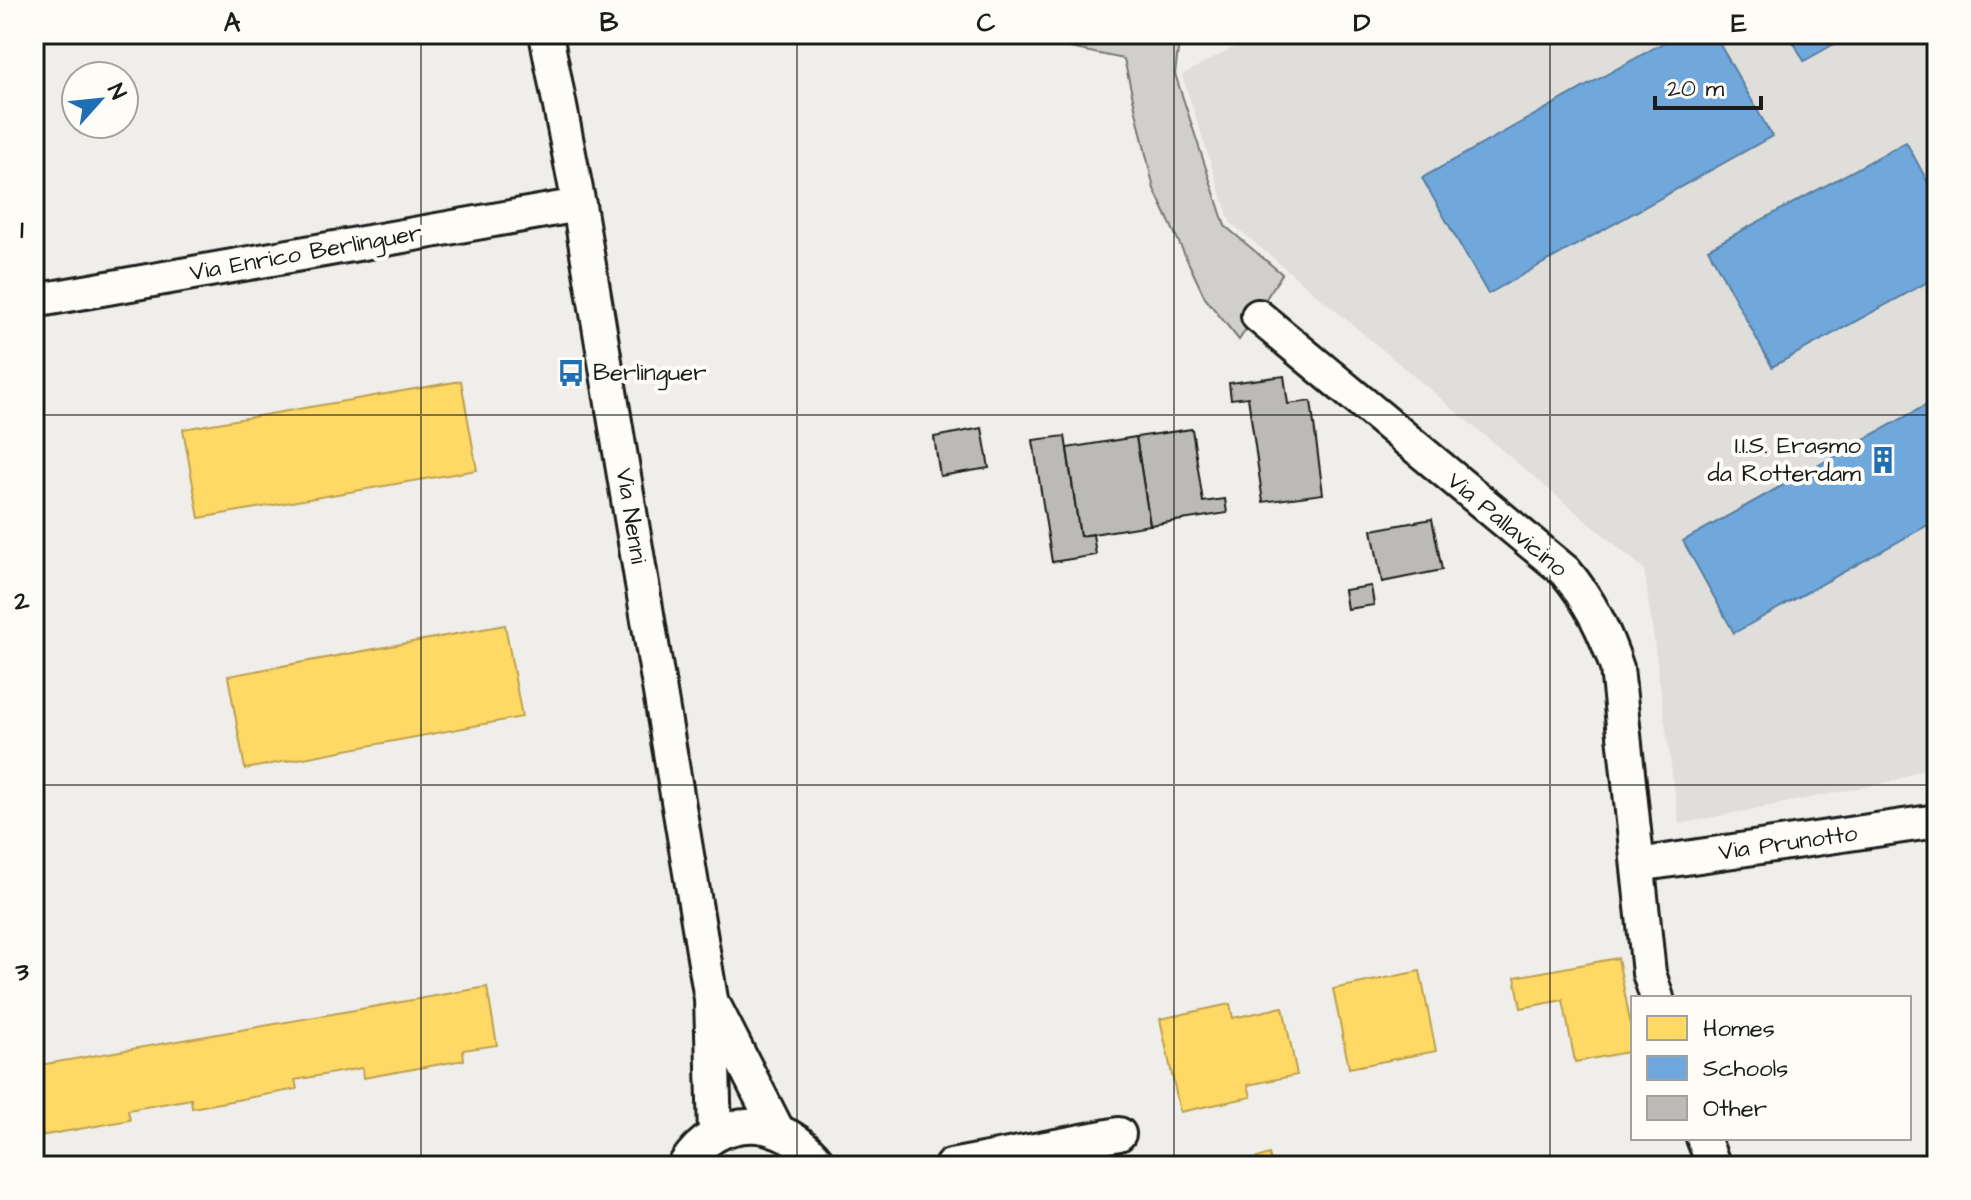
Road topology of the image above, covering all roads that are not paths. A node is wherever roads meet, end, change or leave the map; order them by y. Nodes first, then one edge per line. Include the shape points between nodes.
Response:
1 (546, 34) edge
2 (579, 205) junction
3 (34, 301) edge
4 (1258, 316) dead end
5 (1937, 821) edge
6 (1638, 865) junction
7 (1656, 996) edge
8 (711, 999) junction
9 (777, 1129) junction
10 (715, 1134) junction
11 (1119, 1134) dead end
12 (1704, 1140) edge
13 (684, 1166) edge
14 (821, 1166) edge
15 (951, 1166) edge
16 (1714, 1166) edge

1 - 2 street, Via Nenni
2 - 3 street, Via Enrico Berlinguer
2 - 8 street, Via Nenni
4 - 6 street, Via Pallavicino via 1565,571 1585,596 1617,668
5 - 6 street, Via Prunotto
6 - 7 street, Via Pallavicino via 1649,973
8 - 9 street, Via Nenni
8 - 10 street, Via Nenni
9 - 10 street via 746,1125
9 - 14 street via 804,1145
10 - 13 street
11 - 15 street
12 - 16 street

